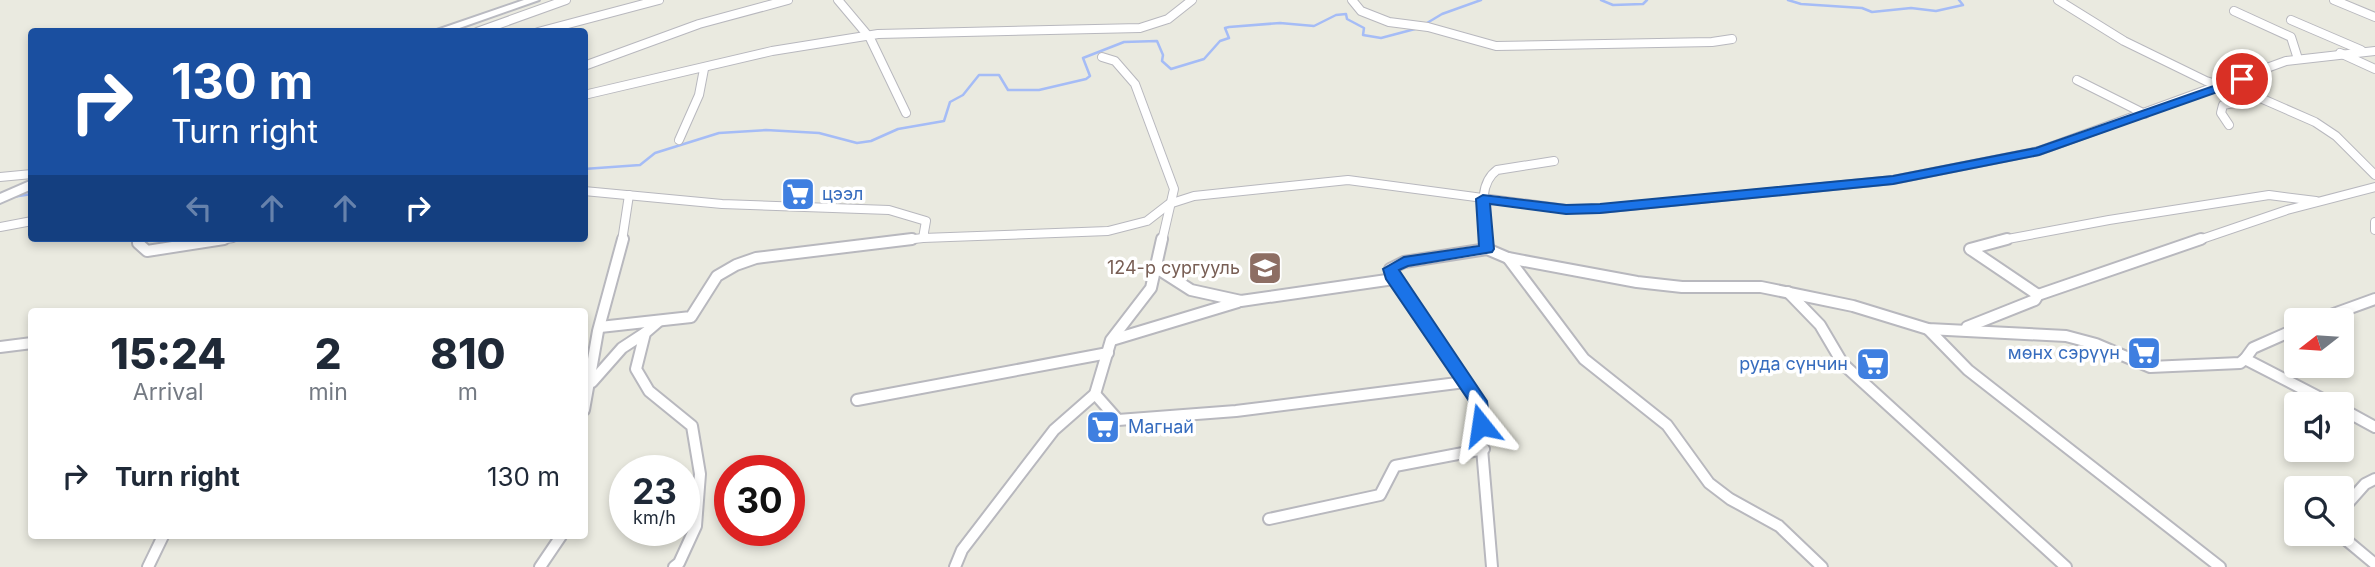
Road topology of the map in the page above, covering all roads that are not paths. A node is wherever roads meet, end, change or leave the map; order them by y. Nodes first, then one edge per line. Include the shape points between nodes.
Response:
1 (534, 0) edge
2 (566, 0) edge
3 (659, 0) edge
4 (788, 0) edge
5 (838, 0) edge
6 (1192, 0) edge
7 (1352, 0) edge
8 (2058, 0) edge
9 (2334, 0) edge
10 (2234, 11) dead end
11 (2375, 17) edge
12 (2291, 20) dead end
13 (448, 28) edge
14 (487, 28) edge
15 (553, 28) edge
16 (867, 36) junction
17 (1732, 39) dead end
18 (2364, 51) junction
19 (2375, 51) edge
20 (2340, 53) junction
21 (1102, 57) dead end
22 (2298, 59) junction
23 (588, 65) edge
24 (704, 69) junction
25 (2375, 69) edge
26 (2077, 80) dead end
27 (2223, 87) junction
28 (588, 94) edge
29 (2264, 99) junction
30 (906, 113) dead end
31 (2145, 114) junction
32 (2229, 125) dead end
33 (679, 140) dead end
34 (1554, 161) dead end
35 (28, 174) edge
36 (2375, 175) edge
37 (0, 177) edge
38 (27, 186) edge
39 (2375, 187) edge
40 (588, 191) edge
41 (629, 195) junction
42 (0, 199) edge
43 (1483, 199) junction
44 (2321, 203) junction
45 (1169, 204) junction
46 (28, 222) edge
47 (2375, 222) edge
48 (0, 227) edge
49 (2375, 230) edge
50 (923, 238) junction
51 (138, 242) edge
52 (207, 242) edge
53 (1487, 249) junction
54 (1508, 258) junction
55 (1155, 267) junction
56 (1394, 279) junction
57 (1787, 292) junction
58 (2038, 295) junction
59 (2375, 299) edge
60 (1241, 301) junction
61 (2350, 308) edge
62 (659, 321) junction
63 (600, 327) junction
64 (1928, 328) junction
65 (1961, 329) junction
66 (645, 333) junction
67 (2284, 334) edge
68 (1111, 340) junction
69 (28, 344) edge
70 (0, 347) edge
71 (1108, 353) junction
72 (2245, 359) junction
73 (1465, 382) junction
74 (590, 386) junction
75 (2309, 392) edge
76 (588, 394) edge
77 (1095, 394) junction
78 (857, 400) dead end
79 (2354, 416) edge
80 (2375, 427) edge
81 (1484, 449) junction
82 (2375, 479) edge
83 (2354, 496) edge
84 (1269, 519) dead end
85 (162, 539) edge
86 (559, 539) edge
87 (2353, 546) edge
88 (2375, 564) edge
89 (148, 567) edge
90 (540, 567) edge
91 (674, 567) edge
92 (955, 567) edge
93 (1492, 567) edge
94 (1822, 567) edge
95 (2066, 567) edge
96 (2220, 567) edge

1 - 13 main road
2 - 14 street
3 - 15 street
4 - 23 street via 699,24
5 - 16 street
6 - 16 street via 1173,16 1140,28
7 - 17 street via 1373,17 1496,46
8 - 27 street via 2124,41
9 - 11 street
10 - 22 street via 2291,37
12 - 18 street
16 - 24 street via 772,51
16 - 30 street
18 - 19 street
18 - 20 street
20 - 22 street
20 - 25 street
21 - 45 street via 1115,61 1135,84 1174,189
22 - 27 street
24 - 28 street
24 - 33 street via 699,95
26 - 31 street
27 - 29 street
27 - 31 street
29 - 32 street via 2223,105 2221,113
29 - 36 street via 2336,136
31 - 43 street via 2039,151 1893,180 1600,209
34 - 43 street via 1497,170 1490,175
35 - 37 street
38 - 42 main road
39 - 44 street
40 - 41 street
41 - 50 street via 722,204 889,210 926,221
41 - 63 street via 626,227
43 - 45 street via 1348,180 1194,195
43 - 53 street
44 - 58 street via 2287,210
44 - 58 street via 2269,195 2109,220 1970,249
45 - 50 street via 1147,221 1108,231
45 - 55 street
46 - 48 street
47 - 49 street
50 - 62 street via 735,264 708,287 691,317
51 - 52 street via 147,251
53 - 54 street
53 - 56 street via 1404,262 1390,269
54 - 57 street via 1682,287
54 - 94 street via 1584,359 1667,425 1709,483 1779,526
55 - 60 street via 1191,290
55 - 68 street via 1151,288
56 - 60 street
56 - 73 street
57 - 64 street
57 - 95 street via 1816,316 1843,364
58 - 65 street
59 - 61 street
60 - 68 street
62 - 63 street
62 - 66 street
63 - 74 street
64 - 65 street
64 - 96 street via 1968,370
65 - 72 street via 2066,336 2150,367
66 - 74 street via 614,354
66 - 91 street via 636,369 649,391 692,426 701,474 696,526
67 - 72 street via 2253,348
68 - 71 street
69 - 70 street
71 - 77 street
71 - 78 street
72 - 75 street
73 - 77 street via 1237,411 1118,420
73 - 81 street via 1478,401
74 - 76 street
77 - 92 street via 1054,430 962,550
79 - 80 street
81 - 84 street via 1395,466 1380,495
81 - 93 street
82 - 83 street
85 - 89 street
86 - 90 street
87 - 88 street

